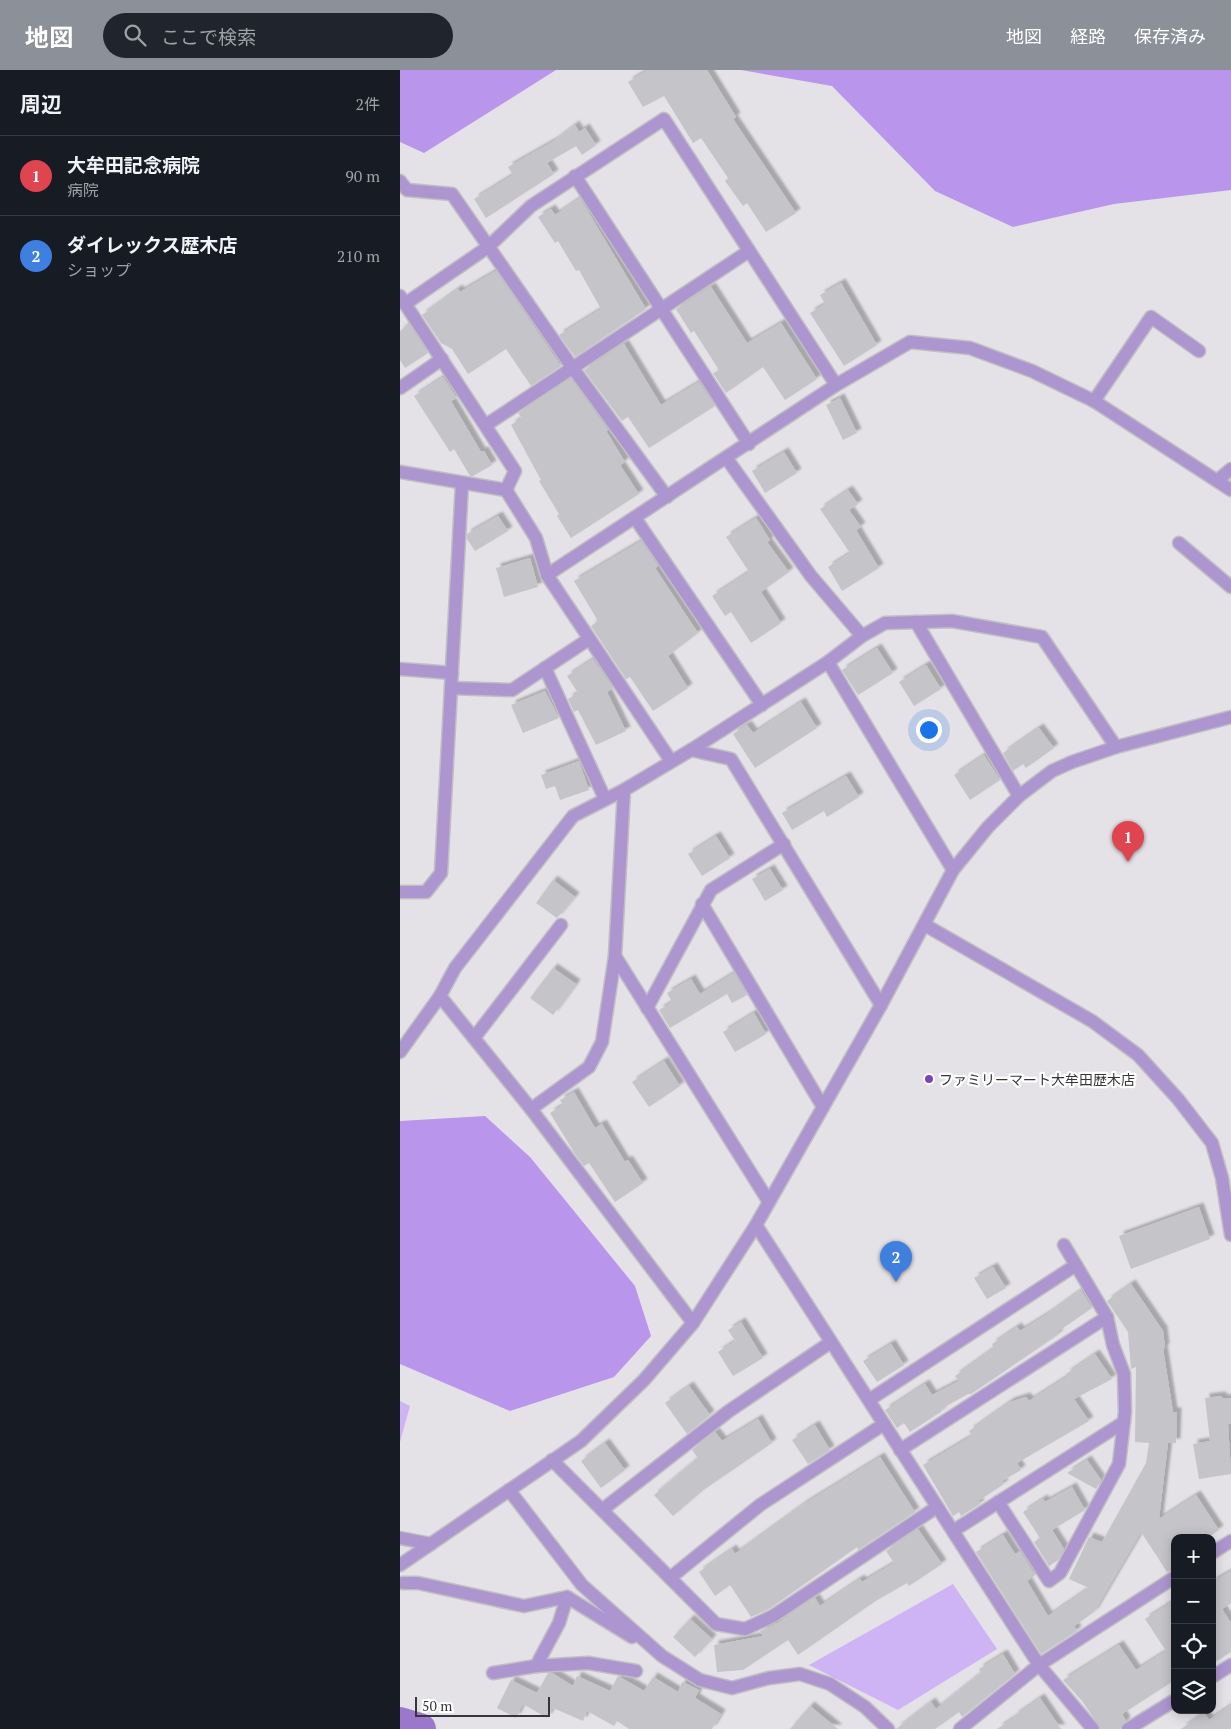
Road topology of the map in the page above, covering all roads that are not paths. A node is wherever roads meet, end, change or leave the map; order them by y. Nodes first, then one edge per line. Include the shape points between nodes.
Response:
1 (575, 176) junction
2 (400, 181) edge
3 (488, 247) junction
4 (749, 251) junction
5 (403, 300) edge
6 (661, 309) junction
7 (1199, 351) dead end
8 (442, 359) junction
9 (572, 367) junction
10 (836, 386) junction
11 (400, 388) edge
12 (1094, 400) junction
13 (486, 426) junction
14 (749, 444) junction
15 (726, 459) junction
16 (1231, 469) edge
17 (400, 472) edge
18 (1218, 480) junction
19 (462, 483) junction
20 (506, 490) junction
21 (1231, 490) edge
22 (667, 497) junction
23 (635, 518) junction
24 (1178, 543) dead end
25 (547, 575) junction
26 (1231, 587) edge
27 (916, 622) junction
28 (862, 636) junction
29 (589, 639) junction
30 (828, 662) junction
31 (545, 668) junction
32 (400, 669) edge
33 (452, 673) junction
34 (451, 688) junction
35 (762, 705) junction
36 (1231, 717) edge
37 (1116, 747) junction
38 (691, 750) junction
39 (671, 761) junction
40 (624, 790) junction
41 (1019, 796) junction
42 (605, 799) junction
43 (784, 844) junction
44 (953, 870) junction
45 (400, 892) edge
46 (702, 904) junction
47 (561, 925) dead end
48 (925, 925) junction
49 (616, 956) junction
50 (440, 996) junction
51 (881, 1005) junction
52 (647, 1008) junction
53 (474, 1038) junction
54 (400, 1052) edge
55 (823, 1107) junction
56 (531, 1109) junction
57 (769, 1202) junction
58 (756, 1225) junction
59 (1231, 1235) edge
60 (1064, 1246) dead end
61 (1076, 1265) junction
62 (1106, 1317) junction
63 (693, 1324) junction
64 (831, 1342) junction
65 (869, 1400) junction
66 (1124, 1422) junction
67 (884, 1424) junction
68 (900, 1450) junction
69 (552, 1460) junction
70 (509, 1490) junction
71 (998, 1502) junction
72 (937, 1506) junction
73 (602, 1510) junction
74 (953, 1531) junction
75 (400, 1538) edge
76 (1231, 1541) edge
77 (431, 1544) junction
78 (1216, 1550) edge
79 (400, 1565) edge
80 (670, 1578) junction
81 (1172, 1579) edge
82 (403, 1583) dead end
83 (567, 1597) junction
84 (662, 1656) junction
85 (1231, 1665) edge
86 (536, 1666) junction
87 (1039, 1666) junction
88 (636, 1671) dead end
89 (493, 1673) dead end
90 (1216, 1674) edge
91 (1171, 1702) edge
92 (888, 1729) edge
93 (960, 1729) edge
94 (1093, 1729) edge
95 (1128, 1729) edge

1 - 3 street via 531,206
1 - 4 street via 664,119
1 - 6 street
2 - 3 street via 407,190 452,194
3 - 5 street
3 - 9 street
4 - 6 street
4 - 10 street
5 - 8 street
6 - 9 street
6 - 14 street
7 - 12 street via 1150,318
8 - 11 street
8 - 13 street
9 - 13 street
9 - 22 street
10 - 12 street via 910,342 970,348 1032,371
10 - 14 street
12 - 18 street
13 - 20 street via 515,471
14 - 15 street
15 - 22 street
15 - 28 street via 811,576
16 - 18 street
17 - 19 street
18 - 21 street
19 - 20 street
19 - 33 street
20 - 25 street via 536,538
22 - 23 street
23 - 25 street
23 - 35 street
24 - 26 street
25 - 29 street
27 - 28 street via 885,623
27 - 37 street via 952,621 1042,637
27 - 41 street
28 - 30 street
29 - 31 street
29 - 39 street
30 - 35 street
30 - 44 street
31 - 34 street via 512,690
31 - 42 street
32 - 33 street
33 - 34 street
34 - 45 street via 441,873 426,892
35 - 38 street
36 - 37 street
37 - 41 street via 1052,771
38 - 39 street
38 - 43 street via 731,758
39 - 40 street
40 - 42 street
40 - 49 street
41 - 44 street via 988,827
42 - 50 street via 573,816 455,968
43 - 46 street via 711,890
43 - 51 street
44 - 48 street
46 - 52 street
46 - 55 street
47 - 53 street
48 - 51 street
48 - 59 street via 1092,1021 1138,1055 1212,1143 1222,1178
49 - 52 street
49 - 56 street via 602,1042 589,1067
50 - 53 street
50 - 54 street
51 - 55 street
52 - 57 street
53 - 56 street
55 - 57 street
56 - 63 street
57 - 58 street
58 - 63 street
58 - 64 street
60 - 61 street
61 - 62 street
61 - 65 street
62 - 66 street via 1124,1374
62 - 68 street
63 - 69 street via 607,1418
64 - 65 street
64 - 73 street via 730,1410
65 - 67 street
66 - 71 street
66 - 71 street via 1119,1464 1060,1573 1049,1581
67 - 68 street
67 - 80 street via 760,1506
68 - 72 street
69 - 70 street
69 - 73 street
70 - 77 street
70 - 84 street via 582,1585
71 - 74 street
72 - 74 street
72 - 80 street via 773,1616 745,1629 716,1624
73 - 80 street
74 - 87 street
75 - 77 street
76 - 78 street
77 - 79 street
81 - 87 street
82 - 83 street via 418,1583 524,1606
83 - 84 street
83 - 86 street via 559,1623
84 - 92 street via 700,1680 732,1688 800,1674 830,1684 865,1707
85 - 90 street
86 - 88 street via 588,1663
86 - 89 street
87 - 93 street
87 - 94 street
91 - 95 street

